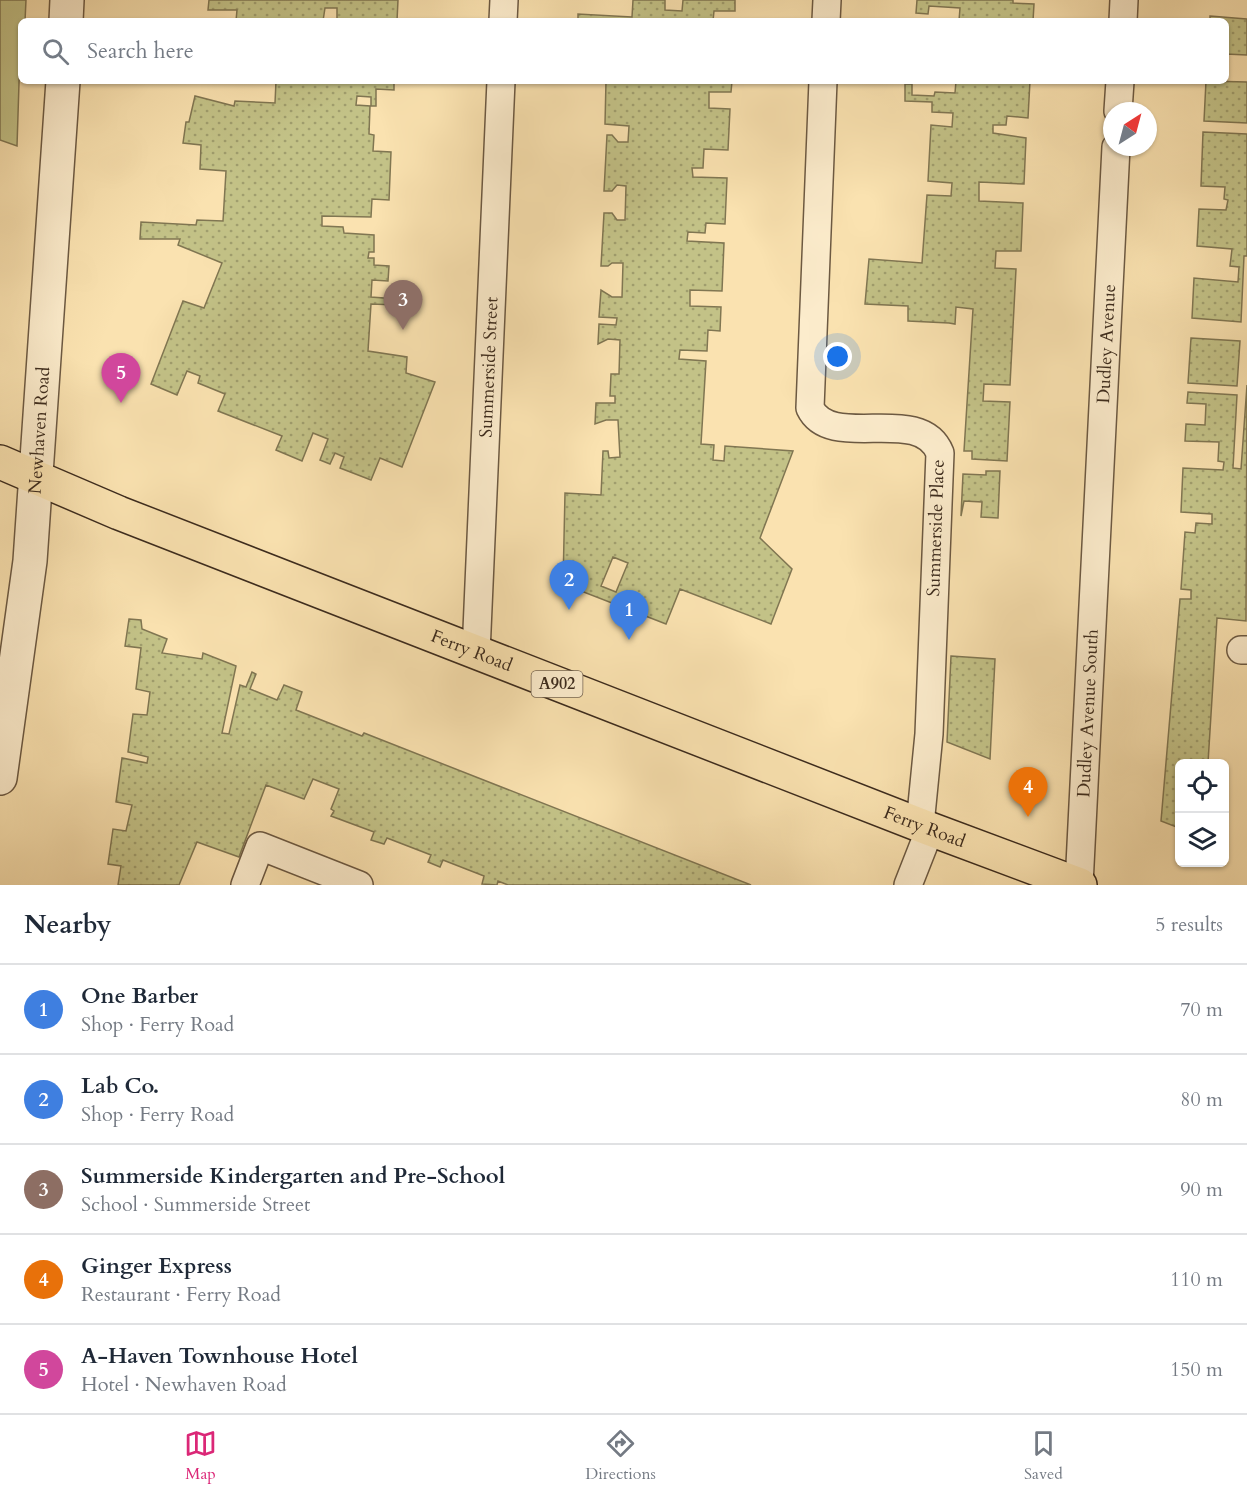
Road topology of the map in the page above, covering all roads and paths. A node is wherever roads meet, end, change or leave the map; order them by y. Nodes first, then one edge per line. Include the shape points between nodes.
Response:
1 (68, 0) edge
2 (504, 0) edge
3 (827, 0) edge
4 (1124, 0) edge
5 (66, 18) edge
6 (503, 18) edge
7 (826, 18) edge
8 (1123, 18) edge
9 (63, 84) edge
10 (501, 84) edge
11 (823, 84) edge
12 (1120, 84) edge
13 (1119, 102) edge
14 (1116, 156) edge
15 (0, 462) edge
16 (37, 479) junction
17 (1096, 542) joint
18 (476, 653) junction
19 (0, 778) edge
20 (925, 827) junction
21 (246, 885) edge
22 (359, 885) edge
23 (908, 885) edge
24 (1080, 885) edge

1 - 5 street
2 - 6 street
3 - 7 street
4 - 8 street
9 - 16 street, Newhaven Road
10 - 18 street, Summerside Street
11 - 20 street, Summerside Place via 810,408 820,420 835,426 921,433 935,442 940,453
12 - 13 street
14 - 17 street, Dudley Avenue
15 - 16 main road, Ferry Road / A902
16 - 18 main road, Ferry Road / A902
16 - 19 street, Newhaven Road via 29,573
17 - 24 street, Dudley Avenue South
18 - 20 main road, Ferry Road / A902
20 - 23 street
20 - 24 main road, Ferry Road / A902
21 - 22 street via 260,846

